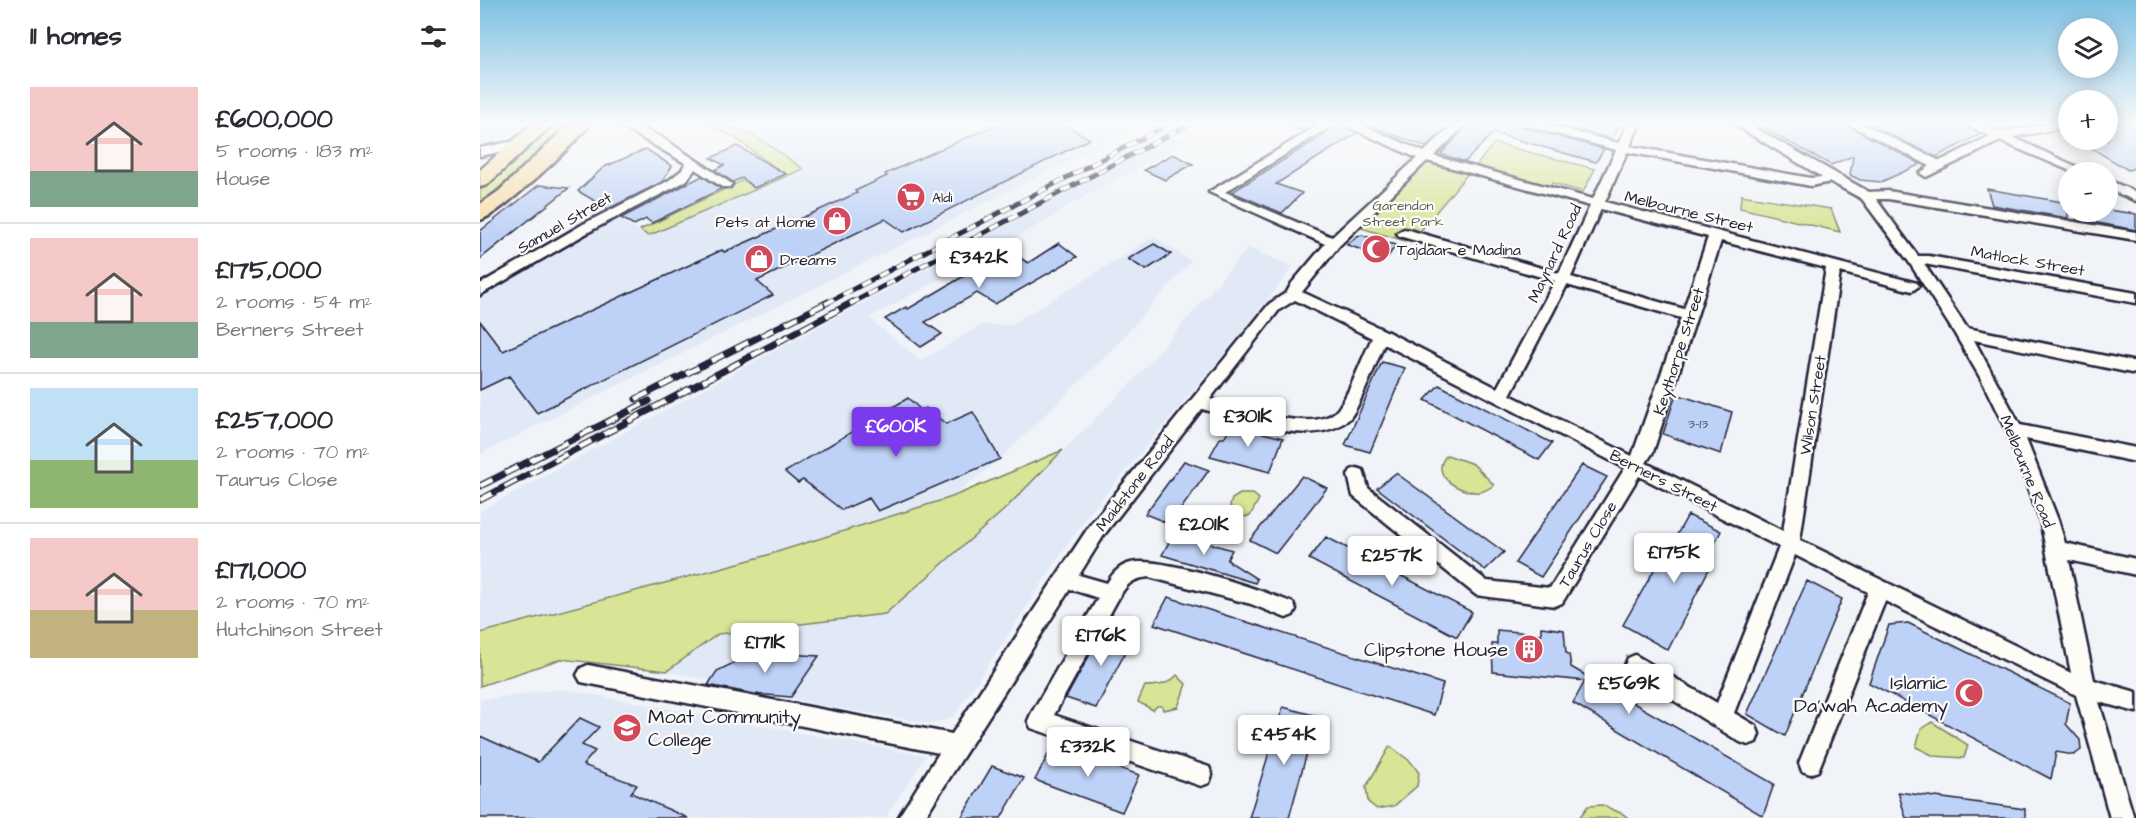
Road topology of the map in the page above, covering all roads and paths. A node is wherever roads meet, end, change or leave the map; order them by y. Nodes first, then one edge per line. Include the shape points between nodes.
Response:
1 (501, 161) edge
2 (541, 161) edge
3 (688, 161) edge
4 (1266, 161) edge
5 (1418, 161) edge
6 (1442, 161) edge
7 (1616, 161) edge
8 (1695, 161) edge
9 (1807, 161) edge
10 (1930, 161) edge
11 (1950, 161) edge
12 (691, 163) junction
13 (1940, 166) junction
14 (1926, 173) dead end
15 (1830, 179) junction
16 (480, 181) edge
17 (2136, 182) edge
18 (726, 184) dead end
19 (2118, 184) edge
20 (2118, 188) edge
21 (1867, 196) junction
22 (2136, 196) edge
23 (1597, 204) junction
24 (480, 214) edge
25 (1404, 233) dead end
26 (1716, 235) junction
27 (2136, 236) edge
28 (1334, 243) junction
29 (1914, 260) junction
30 (1834, 265) junction
31 (1563, 279) junction
32 (1912, 286) dead end
33 (480, 290) edge
34 (1293, 295) junction
35 (2136, 298) edge
36 (1690, 316) junction
37 (1962, 332) junction
38 (1381, 335) junction
39 (2136, 368) edge
40 (1501, 396) junction
41 (1199, 402) junction
42 (2014, 430) junction
43 (2136, 455) edge
44 (1635, 465) junction
45 (1357, 475) dead end
46 (1790, 544) junction
47 (2057, 549) junction
48 (2136, 567) edge
49 (1065, 579) junction
50 (1880, 588) junction
51 (1111, 593) junction
52 (1286, 609) dead end
53 (1635, 665) dead end
54 (588, 675) dead end
55 (2085, 689) junction
56 (2136, 702) edge
57 (1722, 717) junction
58 (1748, 734) dead end
59 (957, 746) junction
60 (1810, 763) dead end
61 (1202, 775) dead end
62 (910, 818) edge
63 (2122, 818) edge

1 - 16 main road
2 - 24 main road
3 - 12 street
4 - 28 street via 1215,192
5 - 28 street, Maidstone Road
6 - 23 street, Melbourne Street
7 - 23 street, Maynard Road
8 - 15 street via 1810,182
9 - 15 street
10 - 13 street
11 - 13 street
12 - 18 street
12 - 33 street, Samuel Street via 673,183 609,213
13 - 14 street
15 - 21 street, Melbourne Road
17 - 19 street
20 - 22 street
21 - 27 street via 1888,195
21 - 29 street, Melbourne Road
23 - 26 street, Melbourne Street
23 - 31 street, Maynard Road
25 - 31 street
26 - 30 street, Melbourne Street
26 - 36 street, Keythorpe Street
28 - 34 street, Maidstone Road
29 - 35 street, Matlock Street
29 - 37 street, Melbourne Road
30 - 32 street, Melbourne Street
30 - 46 street, Wilson Street
31 - 36 street
31 - 40 street, Maynard Road
34 - 38 street, Berners Street
34 - 41 street, Maidstone Road via 1275,306
36 - 44 street, Keythorpe Street via 1644,452
37 - 39 street
37 - 42 street, Melbourne Road
38 - 40 street, Berners Street
38 - 41 street via 1344,414 1335,422 1295,426
40 - 44 street, Berners Street
41 - 49 street, Maidstone Road via 1131,484
42 - 43 street
42 - 47 street, Melbourne Road
44 - 45 street, Taurus Close via 1556,597 1484,589 1359,492
44 - 46 street, Berners Street
46 - 50 street, Berners Street
46 - 57 street, Wilson Street
47 - 48 street
47 - 55 street, Melbourne Road
49 - 51 street
49 - 59 street, Maidstone Road
50 - 55 street, Berners Street
50 - 60 street
51 - 52 street via 1121,577 1149,569 1253,596
51 - 61 street via 1039,721
53 - 57 street
54 - 59 street
55 - 56 street, Berners Street
55 - 63 street, Melbourne Road
57 - 58 street
59 - 62 street, Maidstone Road

